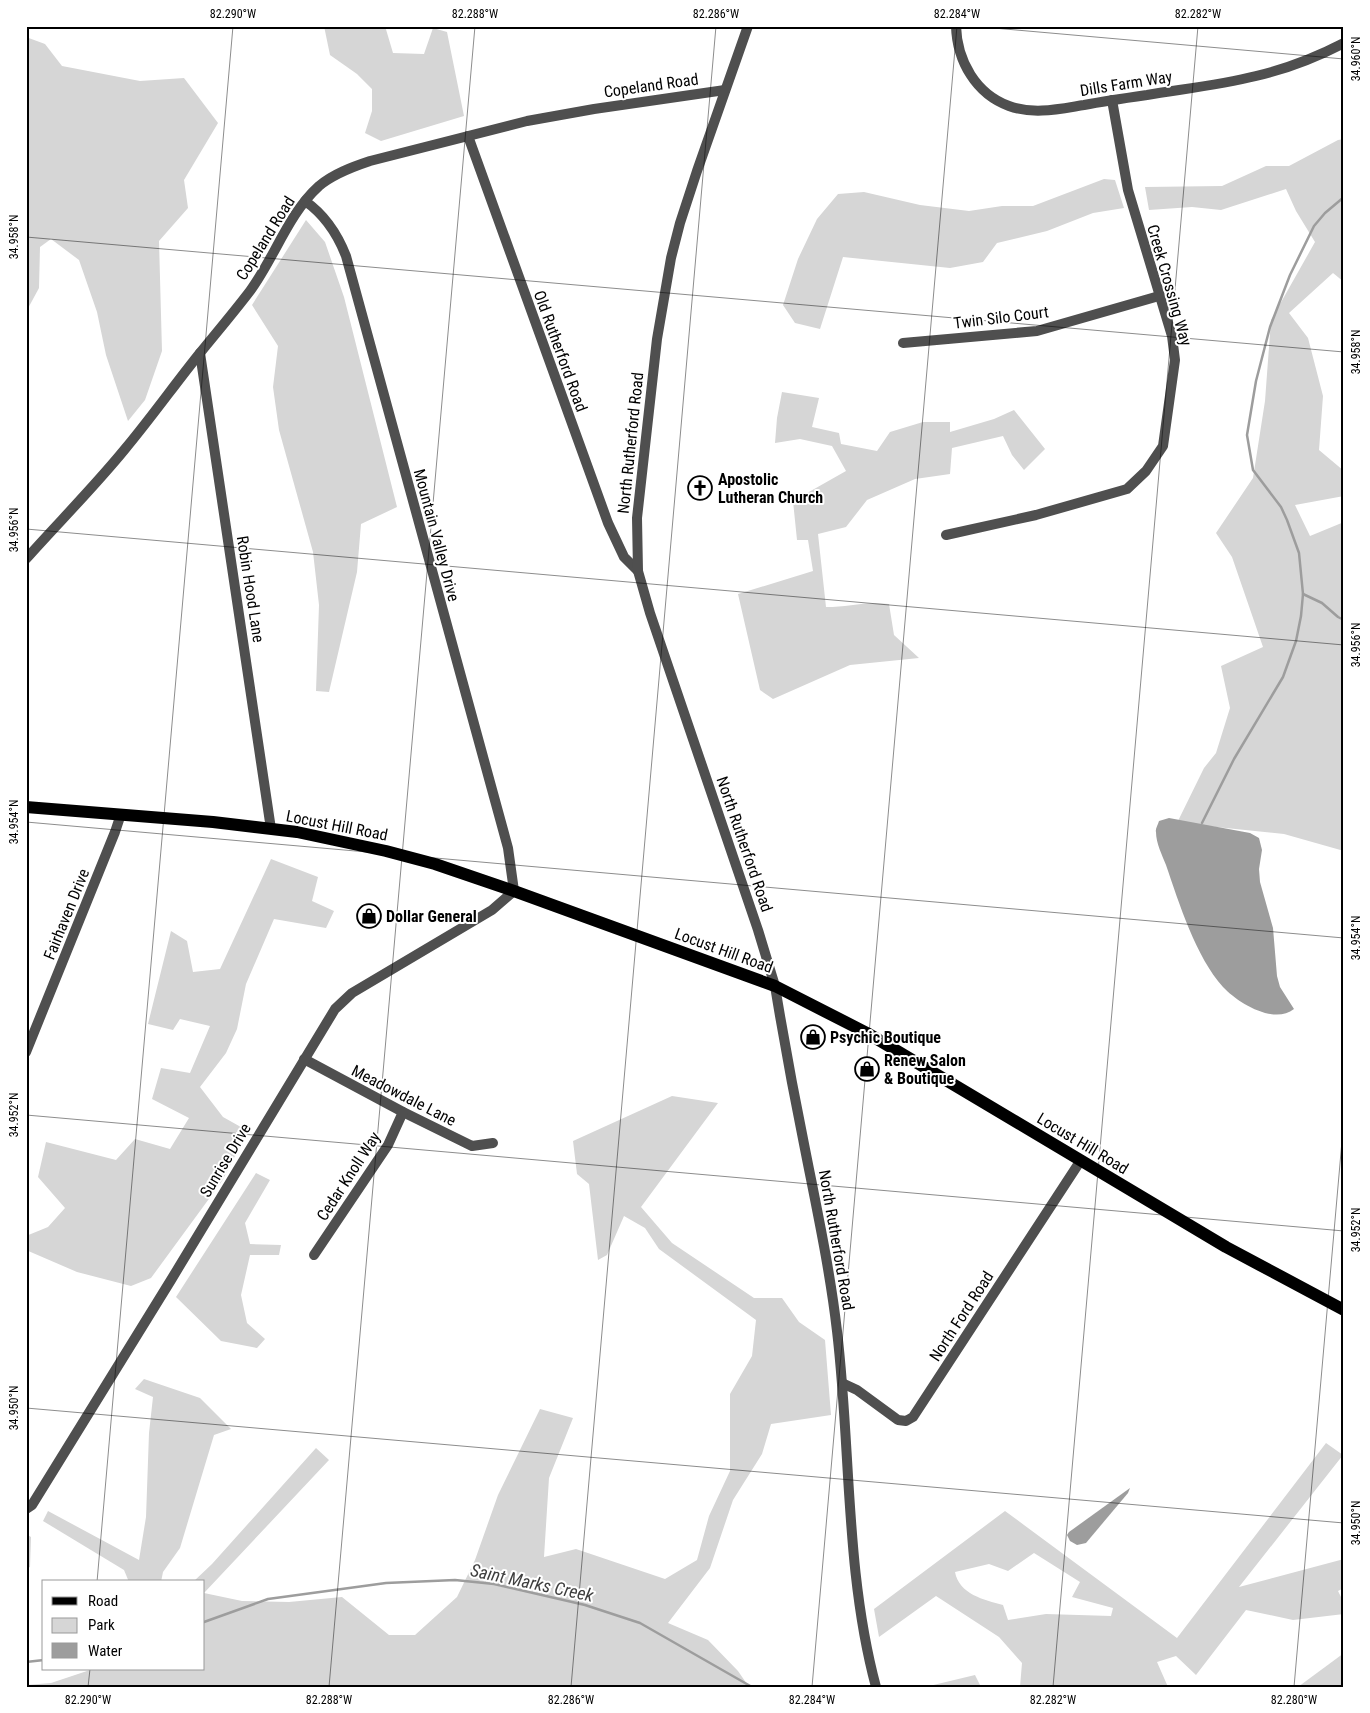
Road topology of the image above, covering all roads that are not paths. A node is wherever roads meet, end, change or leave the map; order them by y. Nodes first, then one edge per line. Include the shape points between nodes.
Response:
1 (748, 26) edge
2 (956, 26) edge
3 (1344, 42) edge
4 (725, 90) junction
5 (1112, 100) junction
6 (468, 136) junction
7 (305, 201) junction
8 (1159, 296) junction
9 (903, 343) dead end
10 (200, 353) junction
11 (946, 535) dead end
12 (26, 559) edge
13 (638, 571) junction
14 (26, 807) edge
15 (120, 814) junction
16 (271, 829) junction
17 (514, 891) junction
18 (775, 986) junction
19 (26, 1052) edge
20 (304, 1059) junction
21 (404, 1112) junction
22 (493, 1143) dead end
23 (1080, 1160) junction
24 (314, 1255) dead end
25 (1344, 1310) edge
26 (842, 1383) junction
27 (26, 1509) edge
28 (876, 1687) edge

1 - 4 street, North Rutherford Road
2 - 5 street, Dills Farm Way via 959,49 969,73 998,101 1034,111
3 - 5 street, Dills Farm Way via 1315,56 1256,76
4 - 6 street, Copeland Road via 594,109
4 - 13 street, North Rutherford Road via 680,223 664,292 637,518
5 - 8 street, Creek Crossing Way via 1128,190
6 - 7 street, Copeland Road via 351,168 321,184
6 - 13 street, Old Rutherford Road via 608,523 624,557
7 - 10 street, Copeland Road via 251,290
7 - 17 street, Mountain Valley Drive via 330,225 346,256 508,848
8 - 9 street, Twin Silo Court via 1037,330
8 - 11 street, Creek Crossing Way via 1172,336 1175,360 1163,446 1146,471 1126,489 1036,515
10 - 12 street, Copeland Road via 123,452
10 - 16 street, Robin Hood Lane
13 - 18 street, North Rutherford Road
14 - 15 main road, Locust Hill Road
15 - 16 main road, Locust Hill Road
15 - 19 street, Fairhaven Drive
16 - 17 main road, Locust Hill Road via 386,851
17 - 18 main road, Locust Hill Road
17 - 20 street, Sunrise Drive via 492,910 352,992 329,1017
18 - 23 main road, Locust Hill Road via 867,1033
18 - 26 street, North Rutherford Road via 829,1276
20 - 21 street, Meadowdale Lane
20 - 27 street, Sunrise Drive via 58,1463 32,1505
21 - 22 street, Meadowdale Lane via 472,1146
21 - 24 street, Cedar Knoll Way via 388,1145
23 - 25 main road, Locust Hill Road via 1226,1247
23 - 26 street, North Ford Road via 913,1418 898,1420
26 - 28 street, North Rutherford Road via 859,1593

